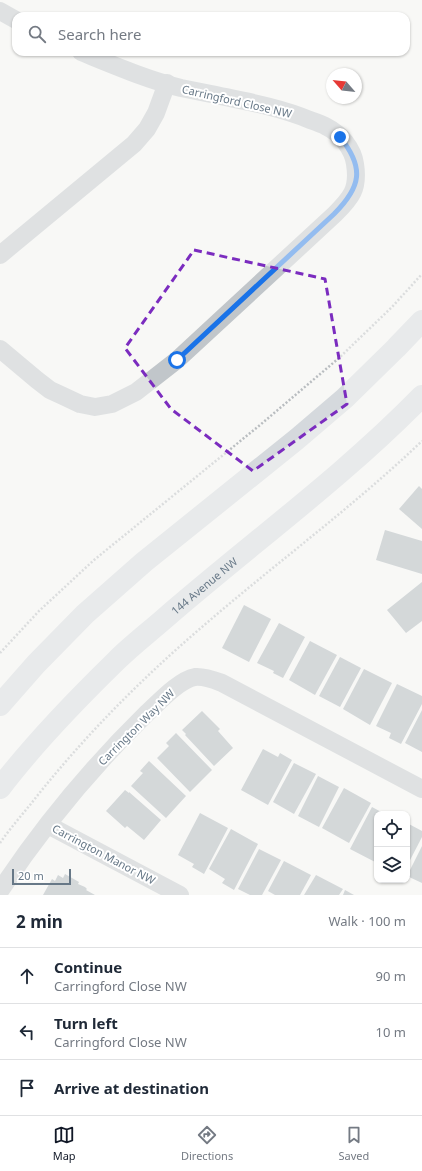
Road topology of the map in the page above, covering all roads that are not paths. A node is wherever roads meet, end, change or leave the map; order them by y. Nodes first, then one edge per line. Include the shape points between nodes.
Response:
1 (0, 11) edge
2 (12, 18) edge
3 (91, 56) edge
4 (167, 83) junction
5 (0, 255) edge
6 (422, 320) edge
7 (0, 349) edge
8 (422, 396) edge
9 (0, 705) edge
10 (0, 788) edge
11 (422, 790) edge
12 (48, 825) junction
13 (0, 891) edge
14 (180, 895) edge

1 - 2 street
3 - 4 street, Carringford Close NW
4 - 5 street, Carringford Close NW via 153,118 134,144
4 - 7 street, Carringford Close NW via 291,112 328,127 350,148 355,160 355,188 347,202 177,360 136,392 112,404 95,407 80,404 50,390
6 - 9 main road via 345,398 144,562 85,614
8 - 10 main road, 144 Avenue NW via 356,458 117,660 52,726
11 - 12 street, Carrington Way NW via 222,683 195,677 182,682 166,694 132,728
12 - 13 street, Carrington Way NW
12 - 14 street, Carrington Manor NW

